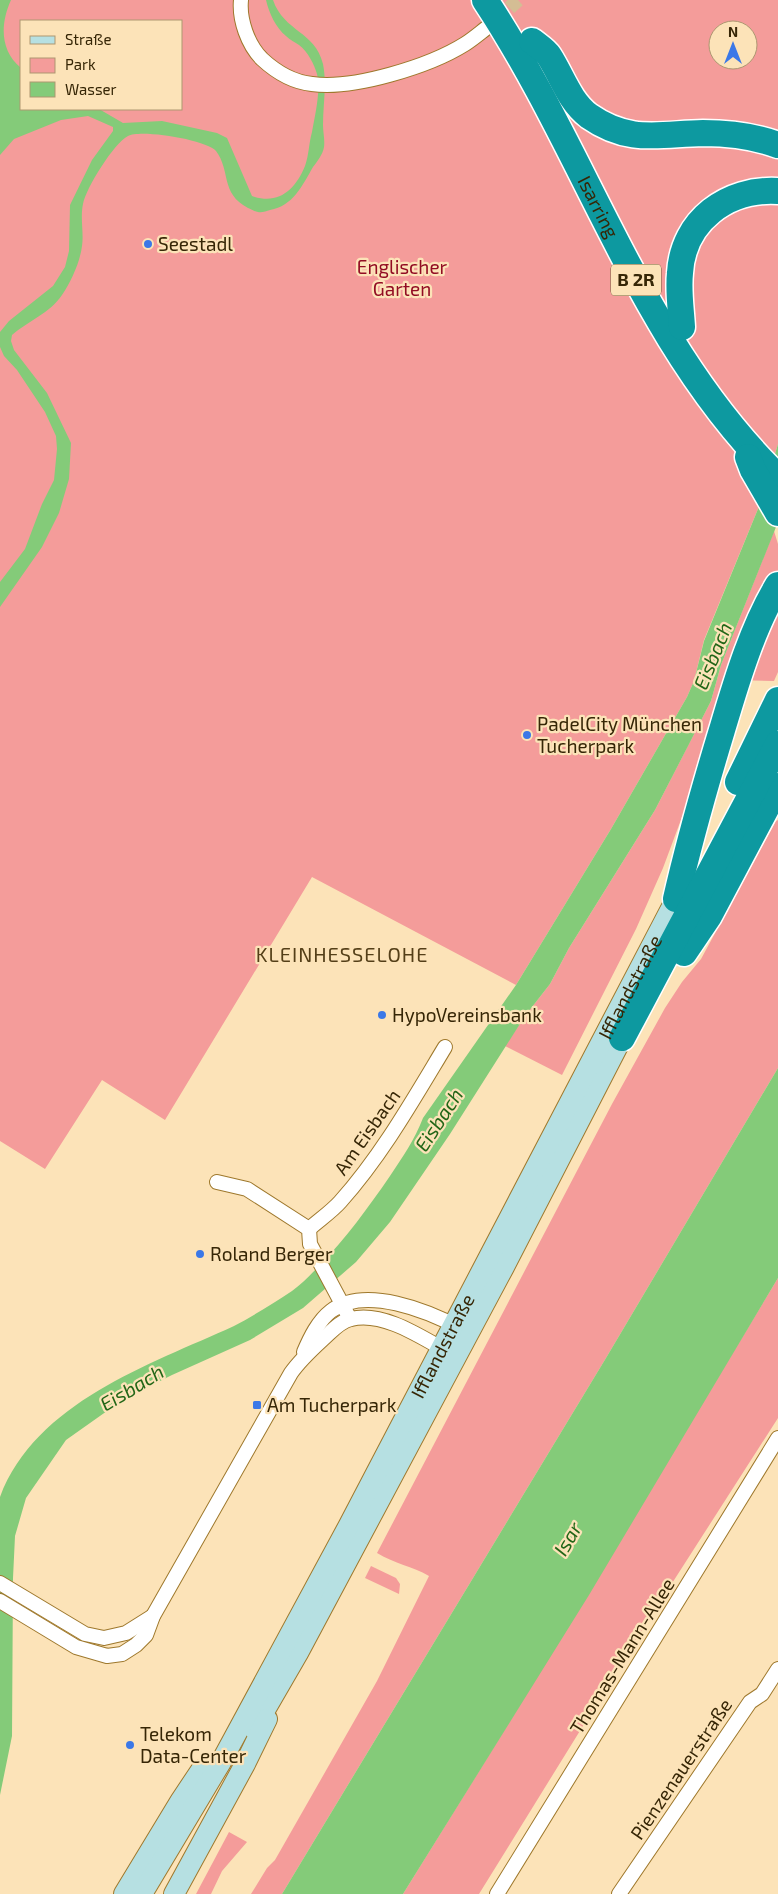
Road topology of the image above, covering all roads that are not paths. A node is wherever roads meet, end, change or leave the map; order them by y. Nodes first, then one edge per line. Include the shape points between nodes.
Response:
1 (241, 0) edge
2 (485, 0) edge
3 (506, 0) edge
4 (489, 26) tunnel mouth
5 (532, 41) junction
6 (778, 145) edge
7 (778, 191) edge
8 (682, 327) junction
9 (759, 452) edge
10 (778, 477) edge
11 (778, 513) edge
12 (778, 585) edge
13 (778, 700) edge
14 (778, 744) edge
15 (778, 786) edge
16 (676, 899) junction
17 (622, 1038) junction
18 (445, 1047) dead end
19 (217, 1182) dead end
20 (309, 1229) junction
21 (339, 1298) junction
22 (350, 1319) junction
23 (461, 1329) junction
24 (449, 1352) junction
25 (301, 1358) junction
26 (778, 1438) edge
27 (0, 1583) edge
28 (0, 1601) edge
29 (154, 1616) junction
30 (298, 1653) junction
31 (778, 1669) edge
32 (266, 1678) junction
33 (124, 1894) edge
34 (142, 1894) edge
35 (156, 1894) edge
36 (174, 1894) edge
37 (497, 1894) edge
38 (619, 1894) edge

1 - 4 street via 246,33 257,53 274,70 294,80 313,84 378,78 415,68 464,45
2 - 9 highway, Isarring / B 2R via 550,111 630,269 670,337 712,401
3 - 5 highway, Isarring
5 - 6 highway via 548,55 573,99 588,115 611,129 661,137 726,133
5 - 8 highway, Isarring via 643,262
7 - 8 highway via 740,194 718,205 699,222 686,244 680,272
8 - 9 highway, Isarring via 725,392
9 - 10 highway, Isarring / B 2R
9 - 11 highway
12 - 16 highway via 737,678
13 - 16 highway
14 - 17 highway
15 - 17 highway via 709,916 653,1001
16 - 23 main road, Ifflandstraße
17 - 23 main road, Ifflandstraße
18 - 20 street, Am Eisbach via 375,1159 339,1202
19 - 20 street via 247,1189
20 - 21 street via 310,1244
21 - 22 street
21 - 23 street via 414,1308
21 - 25 street via 312,1333
22 - 24 street via 367,1317 399,1325
22 - 25 street via 338,1325
23 - 24 main road, Ifflandstraße
24 - 30 main road, Ifflandstraße
24 - 32 main road, Ifflandstraße via 349,1525
25 - 29 street
26 - 37 street, Thomas-Mann-Allee
27 - 29 street via 84,1634 104,1638 126,1633
28 - 29 street via 76,1647 107,1656 122,1654 136,1645 146,1635
30 - 35 main road, Ifflandstraße
30 - 36 main road via 245,1764
31 - 38 street, Pienzenauerstraße via 762,1694 744,1710
32 - 33 main road via 181,1800
32 - 34 main road, Ifflandstraße via 221,1762

